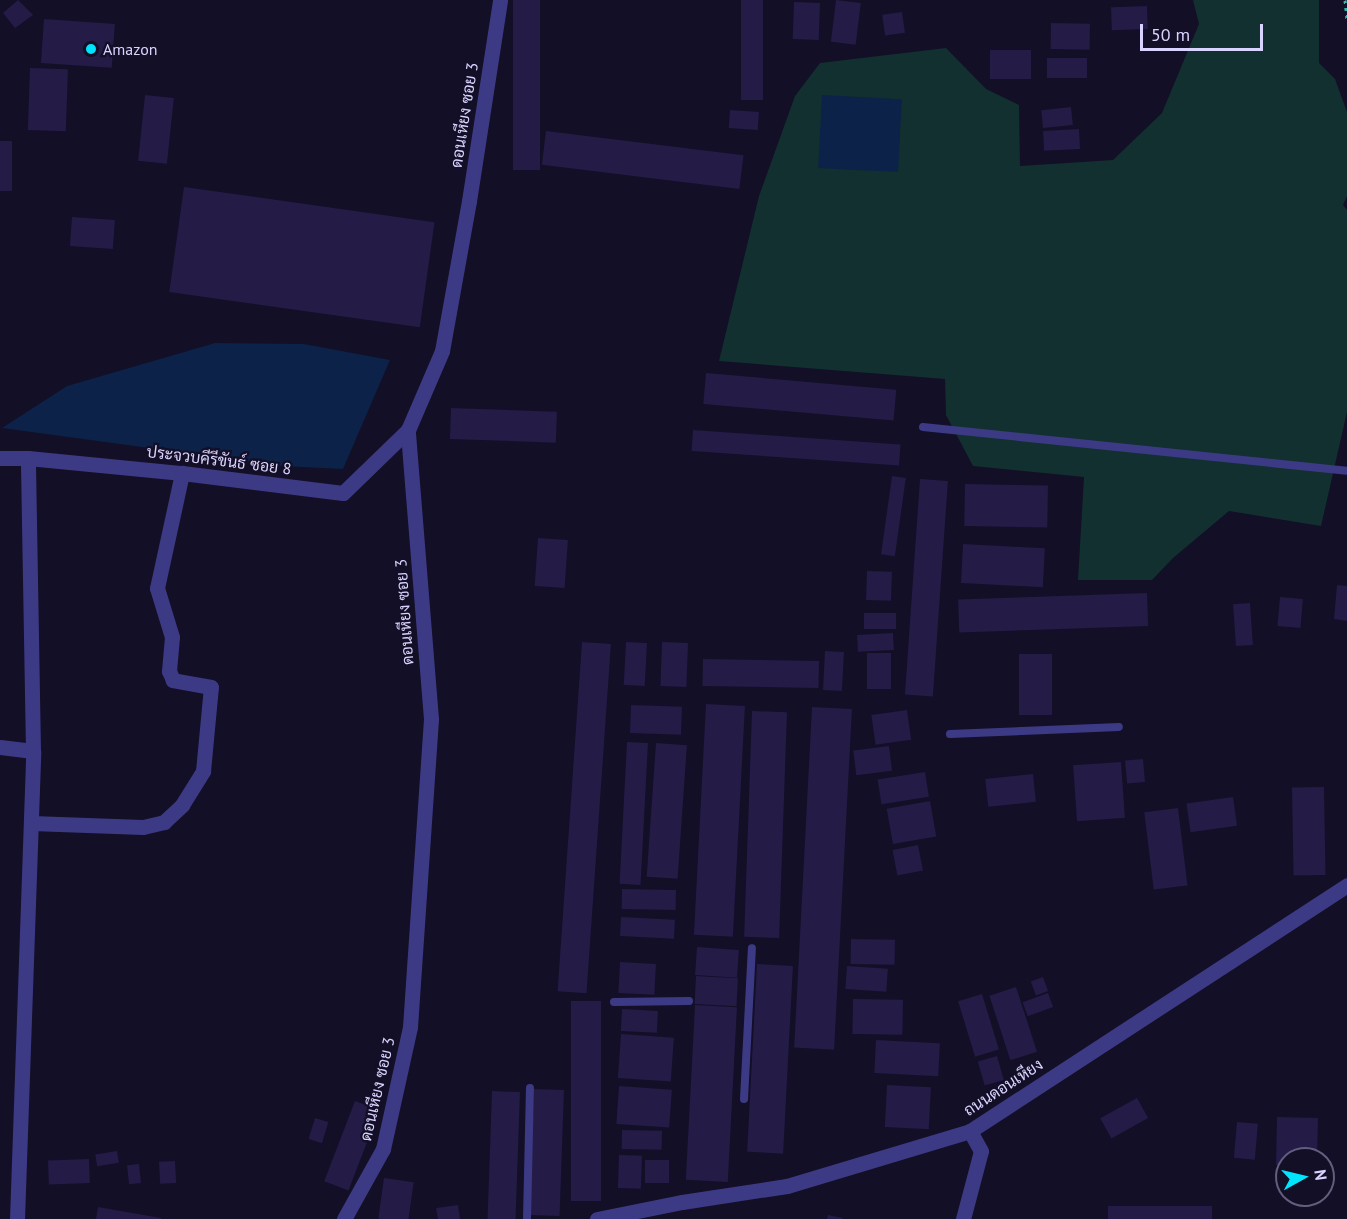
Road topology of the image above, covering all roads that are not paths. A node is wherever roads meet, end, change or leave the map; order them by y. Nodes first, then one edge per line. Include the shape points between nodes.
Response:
1 (500, 0) edge
2 (923, 427) dead end
3 (408, 430) junction
4 (0, 458) edge
5 (28, 458) junction
6 (1347, 471) edge
7 (182, 473) junction
8 (1119, 727) dead end
9 (950, 734) dead end
10 (0, 747) edge
11 (33, 751) junction
12 (32, 823) junction
13 (1347, 885) edge
14 (752, 948) dead end
15 (689, 1001) dead end
16 (614, 1002) dead end
17 (530, 1088) dead end
18 (744, 1099) dead end
19 (970, 1131) junction
20 (17, 1219) edge
21 (344, 1219) edge
22 (527, 1219) edge
23 (597, 1219) edge
24 (963, 1219) edge

1 - 3 street, ดอนเหียง ซอย 3 via 442,351
2 - 6 lane
3 - 7 street, ประจวบคีรีขันธ์ ซอย 8 via 344,493
3 - 21 street, ดอนเหียง ซอย 3 via 431,719 410,1027 383,1149
4 - 5 street, ประจวบคีรีขันธ์ ซอย 8
5 - 7 street, ประจวบคีรีขันธ์ ซอย 8
5 - 11 street
7 - 12 street via 157,588 172,637 173,680 211,687 203,771 182,805 164,822 143,827
8 - 9 lane
10 - 11 street
11 - 12 street
12 - 20 street
13 - 19 street, ถนนดอนเหียง
14 - 18 lane
15 - 16 lane
17 - 22 lane
19 - 23 street, ถนนดอนเหียง via 787,1186
19 - 24 street via 981,1151

